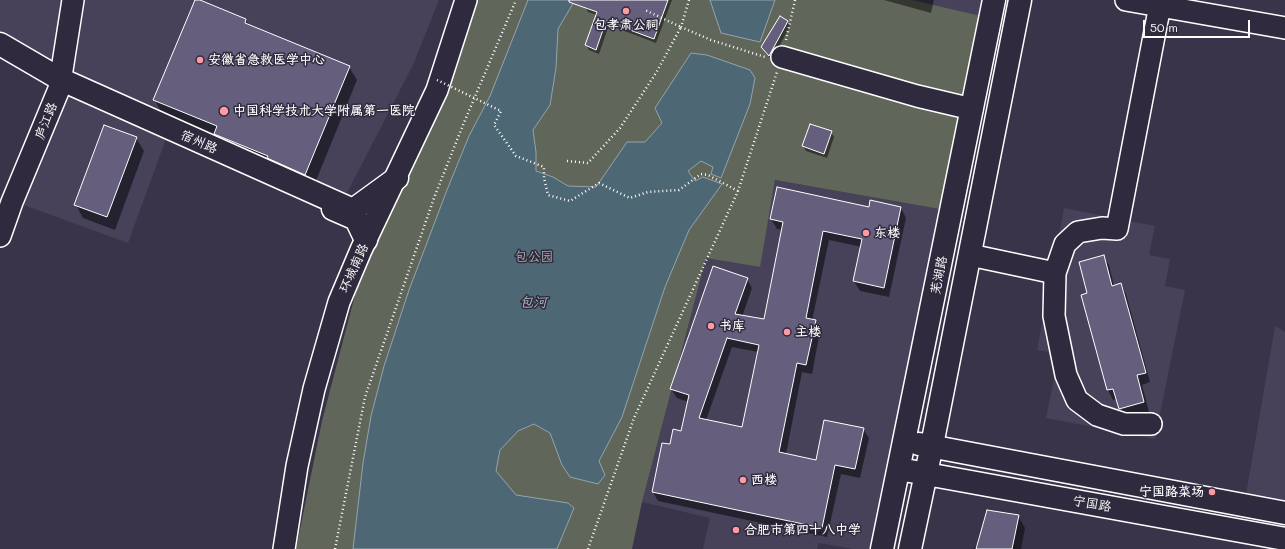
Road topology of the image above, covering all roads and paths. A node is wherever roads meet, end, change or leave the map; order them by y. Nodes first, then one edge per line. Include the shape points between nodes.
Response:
1 (72, 0) edge
2 (466, 0) edge
3 (516, 0) edge
4 (689, 0) edge
5 (795, 0) edge
6 (994, 0) edge
7 (1020, 0) edge
8 (1126, 0) edge
9 (1160, 5) junction
10 (644, 10) dead end
11 (681, 27) junction
12 (1285, 28) edge
13 (0, 44) edge
14 (0, 55) edge
15 (782, 57) junction
16 (438, 80) dead end
17 (60, 84) junction
18 (972, 109) junction
19 (567, 161) dead end
20 (397, 178) junction
21 (738, 191) junction
22 (0, 236) edge
23 (366, 240) junction
24 (970, 255) junction
25 (1055, 273) junction
26 (1151, 424) dead end
27 (905, 442) junction
28 (932, 445) junction
29 (899, 468) junction
30 (925, 473) junction
31 (1285, 513) edge
32 (1285, 539) edge
33 (284, 549) edge
34 (335, 549) edge
35 (588, 549) edge
36 (882, 549) edge
37 (910, 549) edge

1 - 17 street, 庐江路
2 - 20 street, 环城南路 via 437,90
3 - 34 path via 434,198 365,397
4 - 11 path
5 - 15 path
6 - 18 main road, 芜湖路
7 - 24 main road, 芜湖路
8 - 9 street
9 - 12 street
9 - 25 street via 1117,229 1102,228 1078,232 1065,244
10 - 11 path
11 - 15 path via 733,48 771,59
11 - 19 path via 656,73 620,128 588,163
13 - 17 main road, 宿州路
14 - 17 main road, 宿州路
15 - 18 street
15 - 21 path
16 - 21 path, bridge via 502,111 494,125 516,156 544,168 548,195 570,201 599,183 630,198 648,192 679,190 701,174 708,175
17 - 20 main road, 宿州路 via 353,210
17 - 22 street, 庐江路
17 - 23 main road, 宿州路 via 356,219
18 - 27 main road, 芜湖路
20 - 23 street, 环城南路
21 - 35 path via 634,418
23 - 33 street, 环城南路 via 339,302 314,389 297,466
24 - 25 street
24 - 28 main road, 芜湖路
25 - 26 street via 1054,316 1058,344 1066,375 1077,400 1097,415 1110,420 1124,424
27 - 28 main road, 宁国路
27 - 29 main road, 芜湖路
28 - 30 main road, 芜湖路
28 - 31 main road, 宁国路
29 - 30 main road, 宁国路
29 - 36 main road, 芜湖路
30 - 32 main road, 宁国路
30 - 37 main road, 芜湖路

